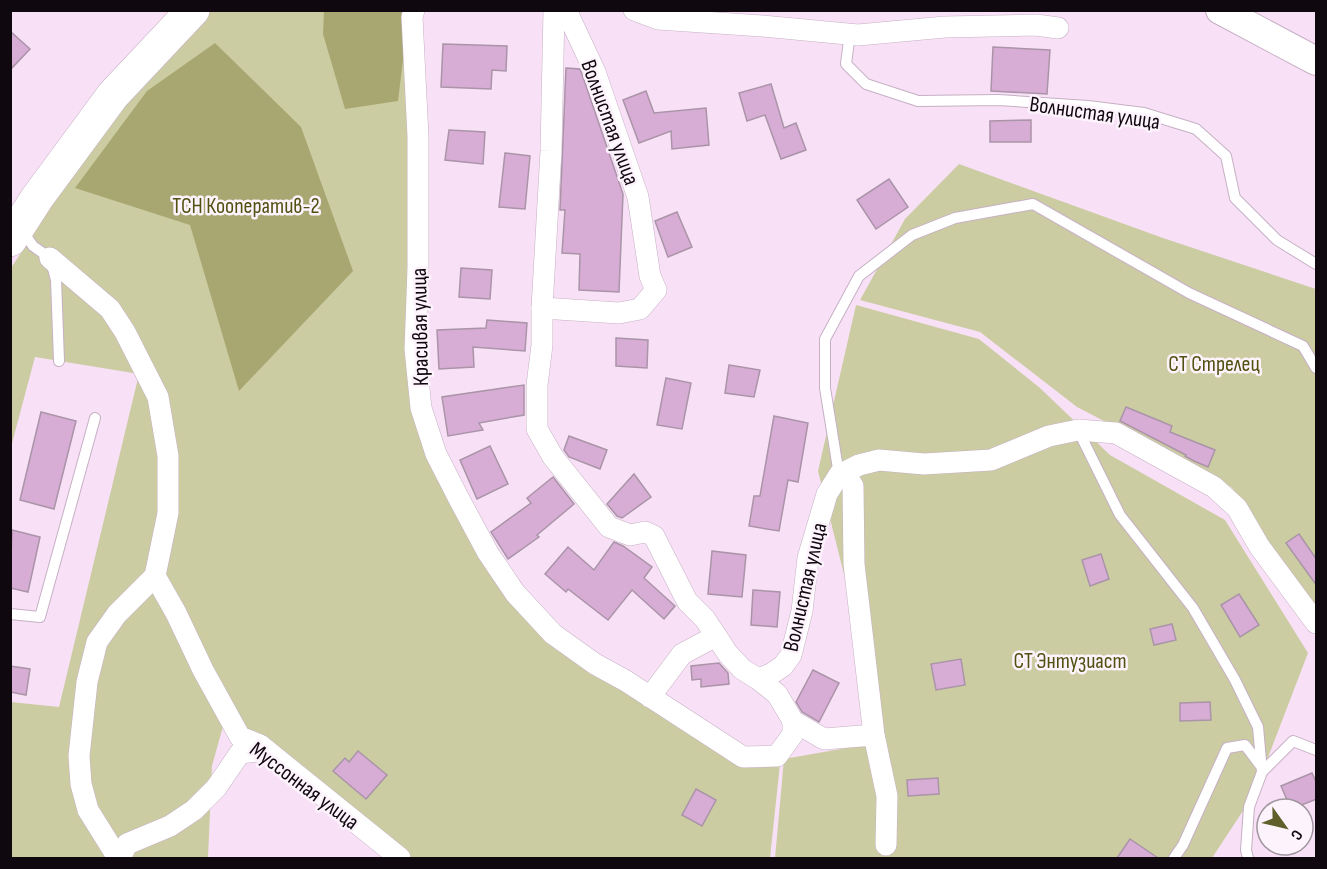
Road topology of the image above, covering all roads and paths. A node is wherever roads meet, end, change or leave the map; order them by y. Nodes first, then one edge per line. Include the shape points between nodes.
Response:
1 (179, 10) edge
2 (193, 10) edge
3 (414, 10) edge
4 (554, 10) edge
5 (566, 10) edge
6 (634, 10) edge
7 (1220, 10) edge
8 (1058, 27) dead end
9 (850, 33) junction
10 (1317, 61) edge
11 (21, 213) edge
12 (50, 258) junction
13 (1317, 264) edge
14 (542, 308) junction
15 (59, 361) dead end
16 (1317, 368) edge
17 (95, 418) dead end
18 (1078, 430) junction
19 (838, 475) junction
20 (155, 576) junction
21 (10, 614) edge
22 (1317, 623) edge
23 (716, 636) junction
24 (758, 679) junction
25 (650, 697) junction
26 (793, 721) junction
27 (874, 735) junction
28 (266, 750) junction
29 (1317, 750) edge
30 (1261, 769) junction
31 (886, 845) dead end
32 (119, 858) edge
33 (400, 858) edge
34 (1174, 858) edge
35 (1248, 858) edge

1 - 11 main road via 102,92
2 - 11 main road via 113,95
3 - 25 street, Красивая улица via 418,257 414,349 421,408 433,445 488,553 514,593 554,634
4 - 14 street, Волнистая улица
5 - 14 street, Волнистая улица via 595,72 638,197 648,268 657,290 640,309 619,313
6 - 9 street via 658,19
7 - 10 main road
8 - 9 street
9 - 13 lane, Волнистая улица via 846,64 866,84 918,102 998,100 1088,106 1144,113 1196,129 1226,156 1235,198 1277,240
11 - 12 lane via 33,246
12 - 15 lane via 56,280
12 - 20 street via 110,309 158,397 168,456 168,513
14 - 23 street, Волнистая улица via 537,429 553,457 609,527 630,535 645,532 654,536 687,601
16 - 19 lane via 1303,346 1189,293 1034,204 956,218 912,235 859,276 825,339 825,388
17 - 21 lane via 40,617
18 - 19 street via 1049,436 991,460 924,464 879,460
18 - 22 street via 1116,433 1214,487 1237,508 1259,546
18 - 30 lane via 1120,515 1193,608 1235,680 1258,727
19 - 24 street, Волнистая улица via 827,494 808,558 802,611 791,655 783,666
19 - 27 street via 853,486 854,564
20 - 28 street, Муссонная улица via 240,737
20 - 32 street via 117,614 97,642 87,682 79,756 81,784 88,810
23 - 24 street, Волнистая улица via 742,669
23 - 25 street via 682,654
24 - 26 street, Волнистая улица via 777,694
25 - 26 street, Красивая улица via 743,757 777,756 793,734
26 - 27 street, Волнистая улица via 824,739
27 - 31 street via 887,796
28 - 32 street via 240,753 207,799 170,826 127,844
28 - 33 street, Муссонная улица
29 - 30 lane via 1293,741
30 - 34 lane via 1245,745 1227,748
30 - 35 lane via 1249,807

